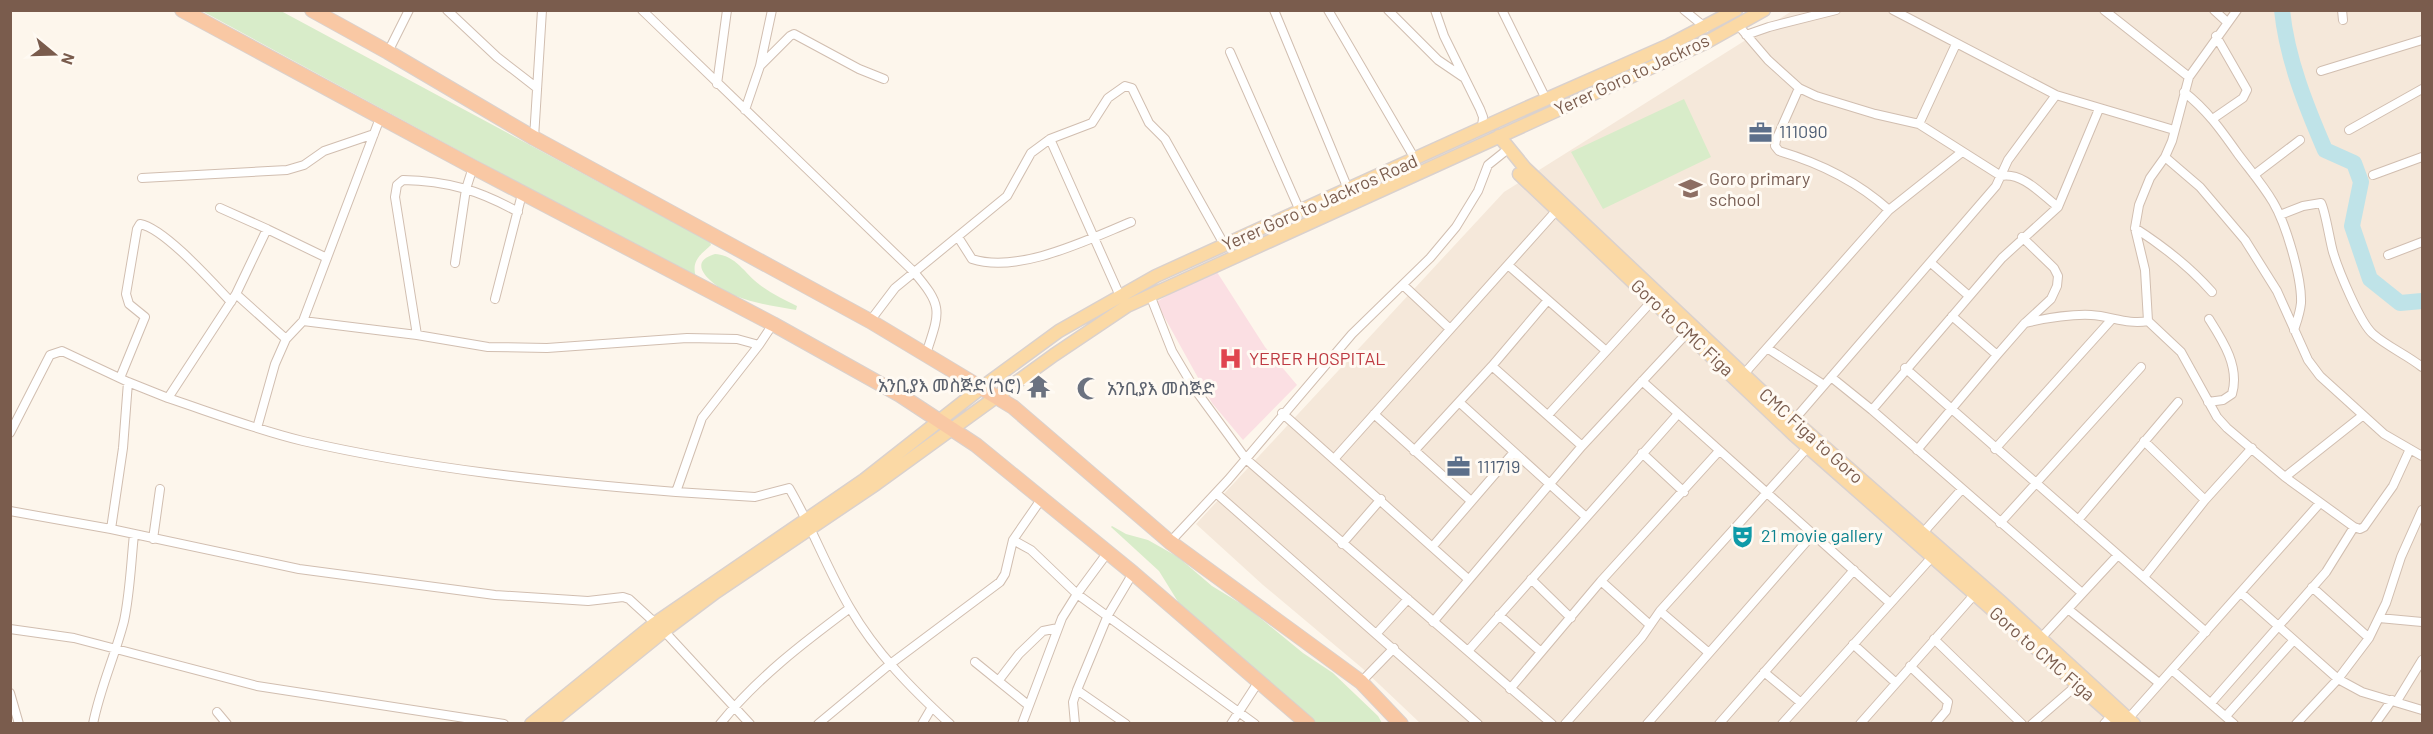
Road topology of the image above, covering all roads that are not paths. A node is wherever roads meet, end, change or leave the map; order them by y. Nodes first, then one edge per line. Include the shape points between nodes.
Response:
1 (182, 10) edge
2 (312, 10) edge
3 (409, 10) edge
4 (447, 10) edge
5 (642, 10) edge
6 (727, 10) edge
7 (772, 10) edge
8 (1274, 10) edge
9 (1328, 10) edge
10 (1388, 10) edge
11 (1435, 10) edge
12 (1502, 10) edge
13 (1684, 10) edge
14 (1736, 10) edge
15 (1764, 10) edge
16 (1836, 10) edge
17 (1893, 10) edge
18 (2104, 10) edge
19 (2214, 10) edge
20 (2236, 10) edge
21 (2342, 10) edge
22 (542, 11) edge
23 (2343, 20) dead end
24 (2227, 22) junction
25 (1706, 28) junction
26 (1742, 30) junction
27 (2216, 36) junction
28 (2422, 40) edge
29 (1956, 44) junction
30 (388, 52) junction
31 (1230, 52) dead end
32 (760, 66) junction
33 (2321, 71) dead end
34 (1463, 77) junction
35 (2189, 77) junction
36 (884, 79) dead end
37 (717, 84) junction
38 (537, 88) junction
39 (1799, 88) junction
40 (2422, 89) edge
41 (2184, 92) junction
42 (2056, 95) junction
43 (1546, 99) junction
44 (2099, 109) junction
45 (745, 110) junction
46 (380, 118) junction
47 (2214, 118) junction
48 (1485, 123) junction
49 (1919, 124) junction
50 (2174, 130) junction
51 (2349, 130) dead end
52 (374, 134) junction
53 (534, 138) junction
54 (1050, 139) junction
55 (1495, 139) junction
56 (2300, 141) dead end
57 (1504, 151) junction
58 (1962, 152) junction
59 (2164, 157) junction
60 (2422, 157) edge
61 (1415, 159) junction
62 (473, 168) junction
63 (2254, 175) junction
64 (2373, 175) dead end
65 (2001, 176) junction
66 (142, 178) dead end
67 (466, 189) junction
68 (1348, 189) junction
69 (522, 194) junction
70 (2058, 207) junction
71 (220, 208) dead end
72 (1889, 210) junction
73 (1300, 211) junction
74 (1556, 211) junction
75 (518, 212) junction
76 (2280, 215) junction
77 (1131, 222) dead end
78 (2135, 228) junction
79 (267, 229) junction
80 (958, 237) junction
81 (1094, 237) junction
82 (2022, 237) junction
83 (2422, 242) edge
84 (1225, 246) junction
85 (2388, 255) dead end
86 (327, 258) junction
87 (1931, 262) junction
88 (455, 263) dead end
89 (1508, 265) junction
90 (913, 271) junction
91 (1403, 285) junction
92 (2212, 292) dead end
93 (236, 294) junction
94 (1150, 295) junction
95 (1120, 296) junction
96 (1970, 296) junction
97 (495, 299) dead end
98 (1548, 300) junction
99 (1652, 301) junction
100 (231, 302) junction
101 (1952, 316) junction
102 (2112, 319) junction
103 (2209, 319) dead end
104 (303, 321) junction
105 (870, 321) junction
106 (2148, 321) junction
107 (773, 324) junction
108 (2024, 324) junction
109 (1450, 329) junction
110 (2294, 330) junction
111 (1687, 333) junction
112 (417, 335) junction
113 (286, 339) junction
114 (759, 345) junction
115 (1767, 348) junction
116 (1605, 350) junction
117 (926, 354) junction
118 (1997, 355) junction
119 (1492, 366) junction
120 (2141, 367) dead end
121 (2422, 367) edge
122 (1905, 368) junction
123 (1743, 375) junction
124 (1831, 377) junction
125 (120, 378) junction
126 (1642, 381) junction
127 (128, 382) junction
128 (1824, 385) junction
129 (981, 388) junction
130 (996, 397) junction
131 (168, 398) junction
132 (1459, 402) junction
133 (2178, 402) dead end
134 (2208, 402) junction
135 (1872, 410) junction
136 (1952, 410) junction
137 (1282, 413) junction
138 (1374, 414) junction
139 (1677, 414) junction
140 (1548, 415) junction
141 (2362, 416) junction
142 (1794, 420) junction
143 (946, 426) junction
144 (257, 428) junction
145 (10, 433) edge
146 (2144, 441) junction
147 (1582, 446) junction
148 (1808, 447) junction
149 (2252, 448) junction
150 (1995, 449) junction
151 (2410, 449) junction
152 (1917, 450) junction
153 (1414, 451) junction
154 (1719, 451) junction
155 (1514, 452) junction
156 (1642, 453) junction
157 (2422, 456) edge
158 (1335, 458) junction
159 (1246, 459) junction
160 (2285, 477) junction
161 (1550, 484) junction
162 (2038, 484) junction
163 (160, 489) dead end
164 (1962, 489) junction
165 (676, 492) junction
166 (1684, 492) junction
167 (1768, 492) junction
168 (1216, 493) junction
169 (1042, 498) junction
170 (1381, 499) junction
171 (2205, 500) junction
172 (1471, 501) junction
173 (2320, 503) junction
174 (2422, 510) edge
175 (10, 511) edge
176 (1586, 517) junction
177 (2078, 520) junction
178 (810, 523) junction
179 (2000, 523) junction
180 (2354, 527) junction
181 (111, 529) junction
182 (1814, 533) junction
183 (134, 534) junction
184 (1921, 535) junction
185 (153, 539) junction
186 (1013, 540) junction
187 (1170, 542) junction
188 (1342, 544) junction
189 (1433, 546) junction
190 (1108, 552) junction
191 (2117, 556) junction
192 (1932, 557) junction
193 (1854, 570) junction
194 (1132, 573) junction
195 (2144, 577) junction
196 (1468, 579) junction
197 (1531, 579) junction
198 (1601, 581) junction
199 (2312, 587) junction
200 (2082, 593) junction
201 (2241, 593) junction
202 (1077, 594) junction
203 (1974, 595) junction
204 (1408, 599) junction
205 (1890, 603) junction
206 (850, 608) junction
207 (2068, 609) junction
208 (1660, 611) junction
209 (1108, 615) junction
210 (1499, 615) junction
211 (1571, 618) junction
212 (2379, 618) junction
213 (1433, 622) junction
214 (2422, 622) edge
215 (1650, 625) junction
216 (659, 627) junction
217 (2278, 627) junction
218 (1058, 628) junction
219 (10, 629) edge
220 (2206, 632) junction
221 (1377, 633) junction
222 (2369, 638) junction
223 (1935, 639) junction
224 (2040, 639) junction
225 (2294, 641) junction
226 (1853, 644) junction
227 (1394, 648) junction
228 (114, 649) junction
229 (1468, 651) junction
230 (1541, 652) junction
231 (1709, 653) junction
232 (2421, 660) edge
233 (975, 662) dead end
234 (890, 665) junction
235 (1910, 666) junction
236 (2172, 670) junction
237 (1764, 672) junction
238 (2338, 679) junction
239 (999, 680) junction
240 (1259, 681) junction
241 (1361, 682) junction
242 (1896, 683) junction
243 (2159, 683) junction
244 (2077, 685) junction
245 (1510, 688) junction
246 (1077, 690) junction
247 (10, 693) edge
248 (2395, 701) junction
249 (1800, 702) junction
250 (2211, 703) junction
251 (1028, 705) junction
252 (734, 707) junction
253 (932, 707) junction
254 (2421, 708) edge
255 (1239, 710) junction
256 (12, 712) edge
257 (217, 712) dead end
258 (2226, 716) junction
259 (2108, 719) edge
260 (924, 722) edge
261 (2128, 722) edge
262 (19, 723) edge
263 (93, 723) edge
264 (227, 723) edge
265 (504, 723) edge
266 (531, 723) edge
267 (549, 723) edge
268 (720, 723) edge
269 (750, 723) edge
270 (818, 723) edge
271 (950, 723) edge
272 (1022, 723) edge
273 (1075, 723) edge
274 (1126, 723) edge
275 (1231, 723) edge
276 (1255, 723) edge
277 (1308, 723) edge
278 (1401, 723) edge
279 (1478, 723) edge
280 (1552, 723) edge
281 (1565, 723) edge
282 (1647, 723) edge
283 (1719, 723) edge
284 (1782, 723) edge
285 (1860, 723) edge
286 (1935, 723) edge
287 (2022, 723) edge
288 (2032, 723) edge
289 (2234, 723) edge
290 (2296, 723) edge
291 (2375, 723) edge

1 - 46 highway
2 - 30 highway
3 - 30 street
4 - 38 street
5 - 37 street
6 - 37 street
7 - 32 street
8 - 68 street
9 - 61 street
10 - 34 street via 1438,60
11 - 34 street
12 - 43 street
13 - 25 street
14 - 25 main road, Yerer Goro to Jackros Road
15 - 26 main road, Yerer Goro to Jackros
16 - 26 street
17 - 29 street
18 - 35 street
19 - 24 street
20 - 24 street
21 - 23 street
22 - 38 street
24 - 27 street
25 - 43 main road, Yerer Goro to Jackros Road
26 - 39 street
26 - 55 main road, Yerer Goro to Jackros via 1705,43
27 - 35 street
27 - 47 street via 2247,95
28 - 33 street
29 - 42 street
29 - 49 street
30 - 53 highway
31 - 73 street
32 - 36 street via 794,34
32 - 45 street
34 - 48 street
35 - 41 street
37 - 45 street
38 - 53 street
39 - 49 street via 1875,114
39 - 72 street via 1775,146 1862,188
40 - 51 street
41 - 47 street
41 - 50 street
42 - 44 street
42 - 65 street via 2008,160
43 - 48 main road, Yerer Goro to Jackros Road
44 - 50 street
44 - 70 street
45 - 90 street
46 - 52 street
46 - 62 highway
47 - 63 street
48 - 61 main road, Yerer Goro to Jackros Road
49 - 58 street
50 - 59 street
52 - 66 street via 324,151 304,165 287,170
52 - 86 street
53 - 105 highway
54 - 80 street via 1031,153 1007,196
54 - 81 street
54 - 84 street via 1092,123 1117,90 1132,88 1149,123 1165,139
55 - 57 main road, CMC Figa to Goro
55 - 94 main road, Yerer Goro to Jackros
56 - 63 street
57 - 74 main road, Goro to CMC Figa
57 - 91 street via 1488,165 1478,191 1456,227
57 - 123 main road, CMC Figa to Goro
58 - 65 street
58 - 72 street
59 - 78 street via 2143,194
59 - 110 street via 2200,186 2234,225 2277,291
60 - 64 street
61 - 68 main road, Yerer Goro to Jackros Road
62 - 67 street
62 - 69 highway
63 - 76 street
65 - 70 street via 2025,181
65 - 87 street
67 - 75 street
67 - 88 street
67 - 112 street via 434,180 403,180 396,190
68 - 73 main road, Yerer Goro to Jackros Road
69 - 75 street
69 - 107 highway
70 - 82 street
71 - 79 street
72 - 115 street
73 - 84 main road, Yerer Goro to Jackros Road
74 - 89 street
74 - 99 main road, Goro to CMC Figa
75 - 97 street
76 - 110 street via 2300,289 2301,303
76 - 121 street via 2316,203 2323,206 2336,262 2363,321 2370,332
77 - 81 street
78 - 92 street via 2159,243
78 - 106 street via 2145,270
79 - 86 street
79 - 93 street
80 - 81 street via 972,259 980,262 1025,260
80 - 90 street
81 - 95 street
82 - 96 street
82 - 108 street via 2058,276 2051,299
83 - 85 street
84 - 95 main road, Yerer Goro to Jackros Road
86 - 104 street
87 - 96 street
87 - 124 street
89 - 98 street
89 - 109 street
90 - 105 street
90 - 117 street via 929,290 938,316
91 - 109 street
91 - 137 street via 1352,334
93 - 100 street
93 - 113 street
94 - 130 main road, Yerer Goro to Jackros via 1107,317
94 - 159 street via 1172,351
95 - 129 main road, Yerer Goro to Jackros Road via 1059,331
96 - 101 street
98 - 116 street
98 - 119 street
99 - 111 main road, Goro to CMC Figa
99 - 116 street
100 - 125 street via 162,235 140,224 126,294 129,304 145,316
100 - 131 street
101 - 118 street
101 - 122 street
102 - 106 street via 2129,323
102 - 108 street via 2075,315
102 - 150 street
103 - 134 street via 2226,345 2235,384 2232,394
104 - 112 street
104 - 113 street
105 - 117 highway
106 - 134 street via 2181,352
107 - 114 street
107 - 143 highway via 900,395
108 - 118 street
109 - 138 street
110 - 141 street via 2319,376
111 - 126 street
111 - 148 main road, Goro to CMC Figa
112 - 114 street via 488,348 687,338 737,339
113 - 144 street
114 - 165 street via 702,418
115 - 123 street
115 - 128 street
116 - 140 street
117 - 129 highway
118 - 136 street
119 - 132 street
119 - 140 street
120 - 162 street
122 - 135 street
122 - 136 street
123 - 142 main road, CMC Figa to Goro
124 - 128 street
124 - 135 street
125 - 127 street
125 - 145 street via 56,351 50,355
126 - 139 street
126 - 147 street
127 - 131 street
127 - 181 street
128 - 142 street
129 - 130 highway
129 - 143 main road, Yerer Goro to Jackros Road
130 - 143 main road, Yerer Goro to Jackros
130 - 187 highway via 1084,466
131 - 144 street
132 - 153 street
132 - 155 street
133 - 146 street
134 - 149 street via 2227,428
135 - 152 street
136 - 150 street
136 - 152 street
137 - 158 street
137 - 159 street
138 - 153 street
138 - 158 street
139 - 154 street
139 - 156 street
140 - 147 street
141 - 151 street
141 - 160 street
142 - 184 main road, CMC Figa to Goro
143 - 169 highway
143 - 178 main road via 864,480
144 - 165 street via 424,464
146 - 171 street
146 - 177 street
147 - 161 street
148 - 167 street
148 - 192 main road, Goro to CMC Figa
149 - 160 street
149 - 171 street
150 - 162 street
151 - 157 street
151 - 180 street via 2393,486 2364,527
152 - 164 street
153 - 172 street
154 - 166 street
154 - 167 street
155 - 161 street
155 - 172 street
156 - 166 street
156 - 176 street
158 - 170 street
159 - 168 street
159 - 188 street
160 - 173 street
161 - 176 street
161 - 196 street
162 - 177 street
162 - 179 street
163 - 185 street
164 - 179 street
164 - 184 street
165 - 178 street via 755,497 789,488
166 - 198 street
167 - 182 street
167 - 208 street
168 - 187 street
168 - 221 street
169 - 186 street
169 - 190 highway
170 - 188 street
170 - 189 street
171 - 195 street
172 - 189 street
173 - 180 street
173 - 201 street
174 - 212 street
175 - 181 street
176 - 197 street
177 - 191 street
178 - 206 street
178 - 216 main road
179 - 200 street
180 - 199 street
181 - 183 street
182 - 193 street
182 - 231 street
183 - 185 street
183 - 228 street via 128,602
184 - 224 main road, CMC Figa to Goro
185 - 216 street via 299,569 495,595 588,601 623,597 634,602
186 - 202 street via 1031,550
186 - 234 street via 1000,582
187 - 241 highway
188 - 204 street
189 - 196 street
190 - 194 highway
190 - 202 street
191 - 195 street
191 - 200 street
192 - 203 main road, Goro to CMC Figa
192 - 205 street
193 - 205 street
193 - 237 street
194 - 209 street
194 - 240 highway
195 - 220 street
196 - 213 street
197 - 210 street
197 - 211 street
198 - 211 street
198 - 215 street
199 - 217 street
199 - 222 street
200 - 207 street
201 - 217 street
201 - 220 street
202 - 209 street
202 - 218 street
203 - 223 street
203 - 244 main road, Goro to CMC Figa
204 - 213 street
204 - 221 street
205 - 226 street
206 - 234 street
206 - 252 street via 798,647
207 - 224 street
207 - 243 street
208 - 215 street
208 - 231 street
209 - 246 street
209 - 255 street
210 - 229 street
210 - 230 street
211 - 230 street
212 - 214 street
212 - 222 street
213 - 229 street
215 - 281 street
216 - 252 street
216 - 266 main road
216 - 267 main road
217 - 225 street
217 - 250 street
218 - 239 street via 1042,631
218 - 251 street
219 - 228 street via 55,634
220 - 236 street
221 - 227 street
222 - 238 street
223 - 235 street
223 - 287 street
224 - 261 main road, CMC Figa to Goro
225 - 238 street
225 - 258 street
226 - 242 street
226 - 249 street
227 - 241 street
227 - 279 street
228 - 263 street
228 - 265 street via 257,687
229 - 245 street
230 - 245 street
231 - 282 street
232 - 248 street
233 - 239 street
234 - 253 street
234 - 270 street
235 - 242 street
235 - 286 street via 1948,702 1946,711
236 - 243 street
236 - 250 street
237 - 249 street
237 - 283 street
238 - 248 street via 2362,692
238 - 290 street
239 - 251 street
240 - 255 street
240 - 277 highway
241 - 278 highway
242 - 285 street
243 - 261 street
244 - 259 main road, Goro to CMC Figa
244 - 288 street
245 - 280 street
246 - 273 street via 1073,702
246 - 274 street
247 - 256 street
248 - 254 street
248 - 291 street
249 - 284 street
250 - 258 street
251 - 272 street
252 - 268 street
252 - 269 street
253 - 260 street
253 - 271 street
255 - 275 street
255 - 276 street
256 - 262 street
257 - 264 street
258 - 289 street
259 - 261 main road, Goro to CMC Figa

